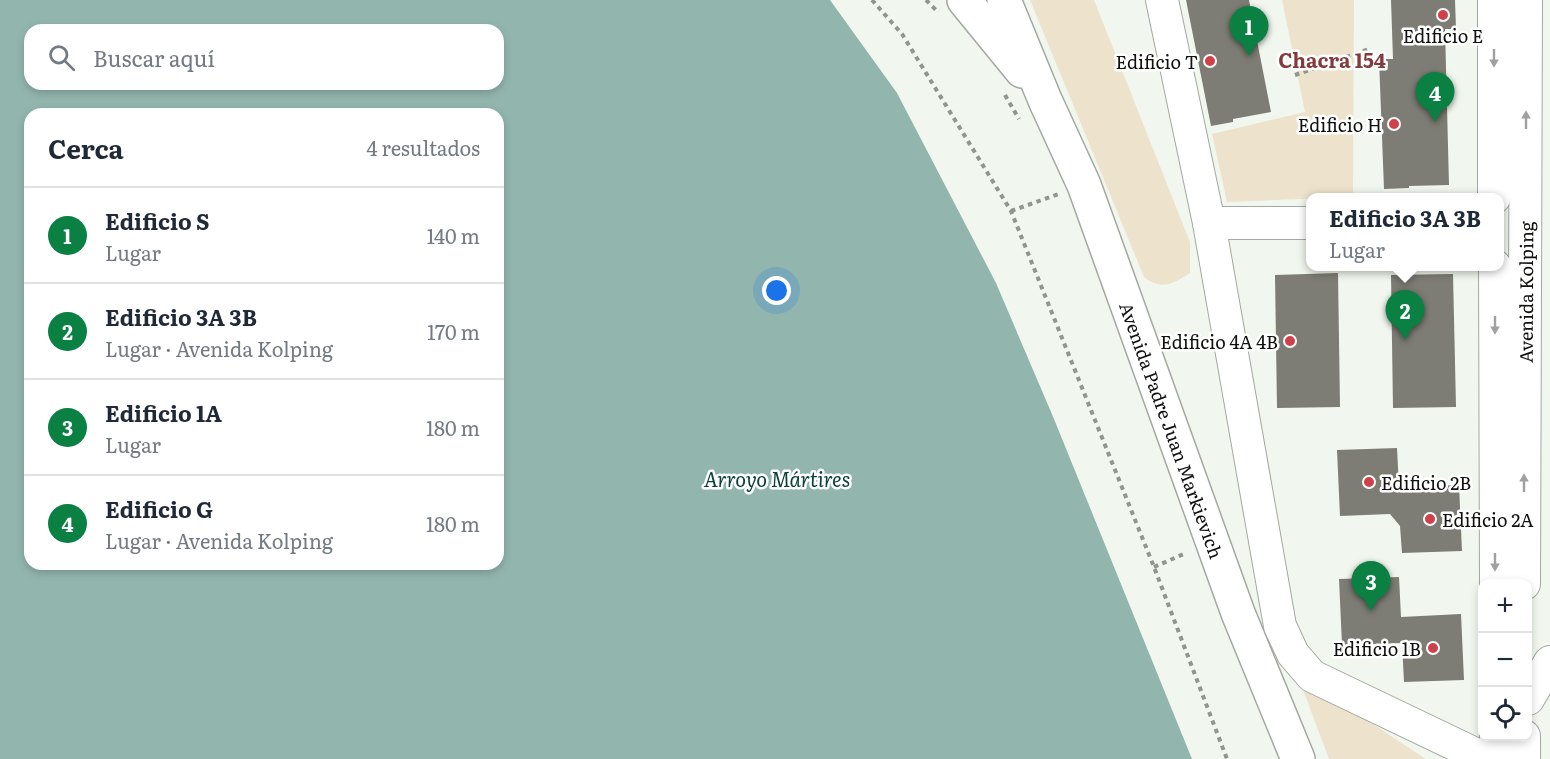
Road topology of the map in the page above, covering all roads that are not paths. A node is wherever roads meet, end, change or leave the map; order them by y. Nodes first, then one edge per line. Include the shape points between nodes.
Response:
1 (964, 0) edge
2 (1004, 0) edge
3 (1162, 0) edge
4 (1494, 0) edge
5 (1526, 0) edge
6 (1045, 100) junction
7 (1538, 169) edge
8 (1494, 183) edge
9 (1209, 223) junction
10 (1306, 223) edge
11 (1512, 224) edge
12 (1495, 271) edge
13 (1496, 579) edge
14 (1524, 579) edge
15 (1550, 662) edge
16 (1532, 691) edge
17 (1496, 741) edge
18 (1524, 741) edge
19 (1298, 759) edge
20 (1481, 759) edge
21 (1496, 759) edge
22 (1524, 759) edge

1 - 6 main road, Avenida Padre Juan Markievich
2 - 6 main road, Avenida Padre Juan Markievich
3 - 9 street
4 -> 8 street
7 -> 5 street, Avenida Kolping
6 - 19 main road, Avenida Padre Juan Markievich via 1084,185 1238,613
7 - 8 street
7 - 11 street, Avenida Kolping
9 - 10 street
9 - 20 street via 1280,627 1293,654 1312,676
14 -> 11 street, Avenida Kolping
12 -> 13 street, Avenida Kolping
15 - 16 street
17 - 21 street
18 - 22 street

